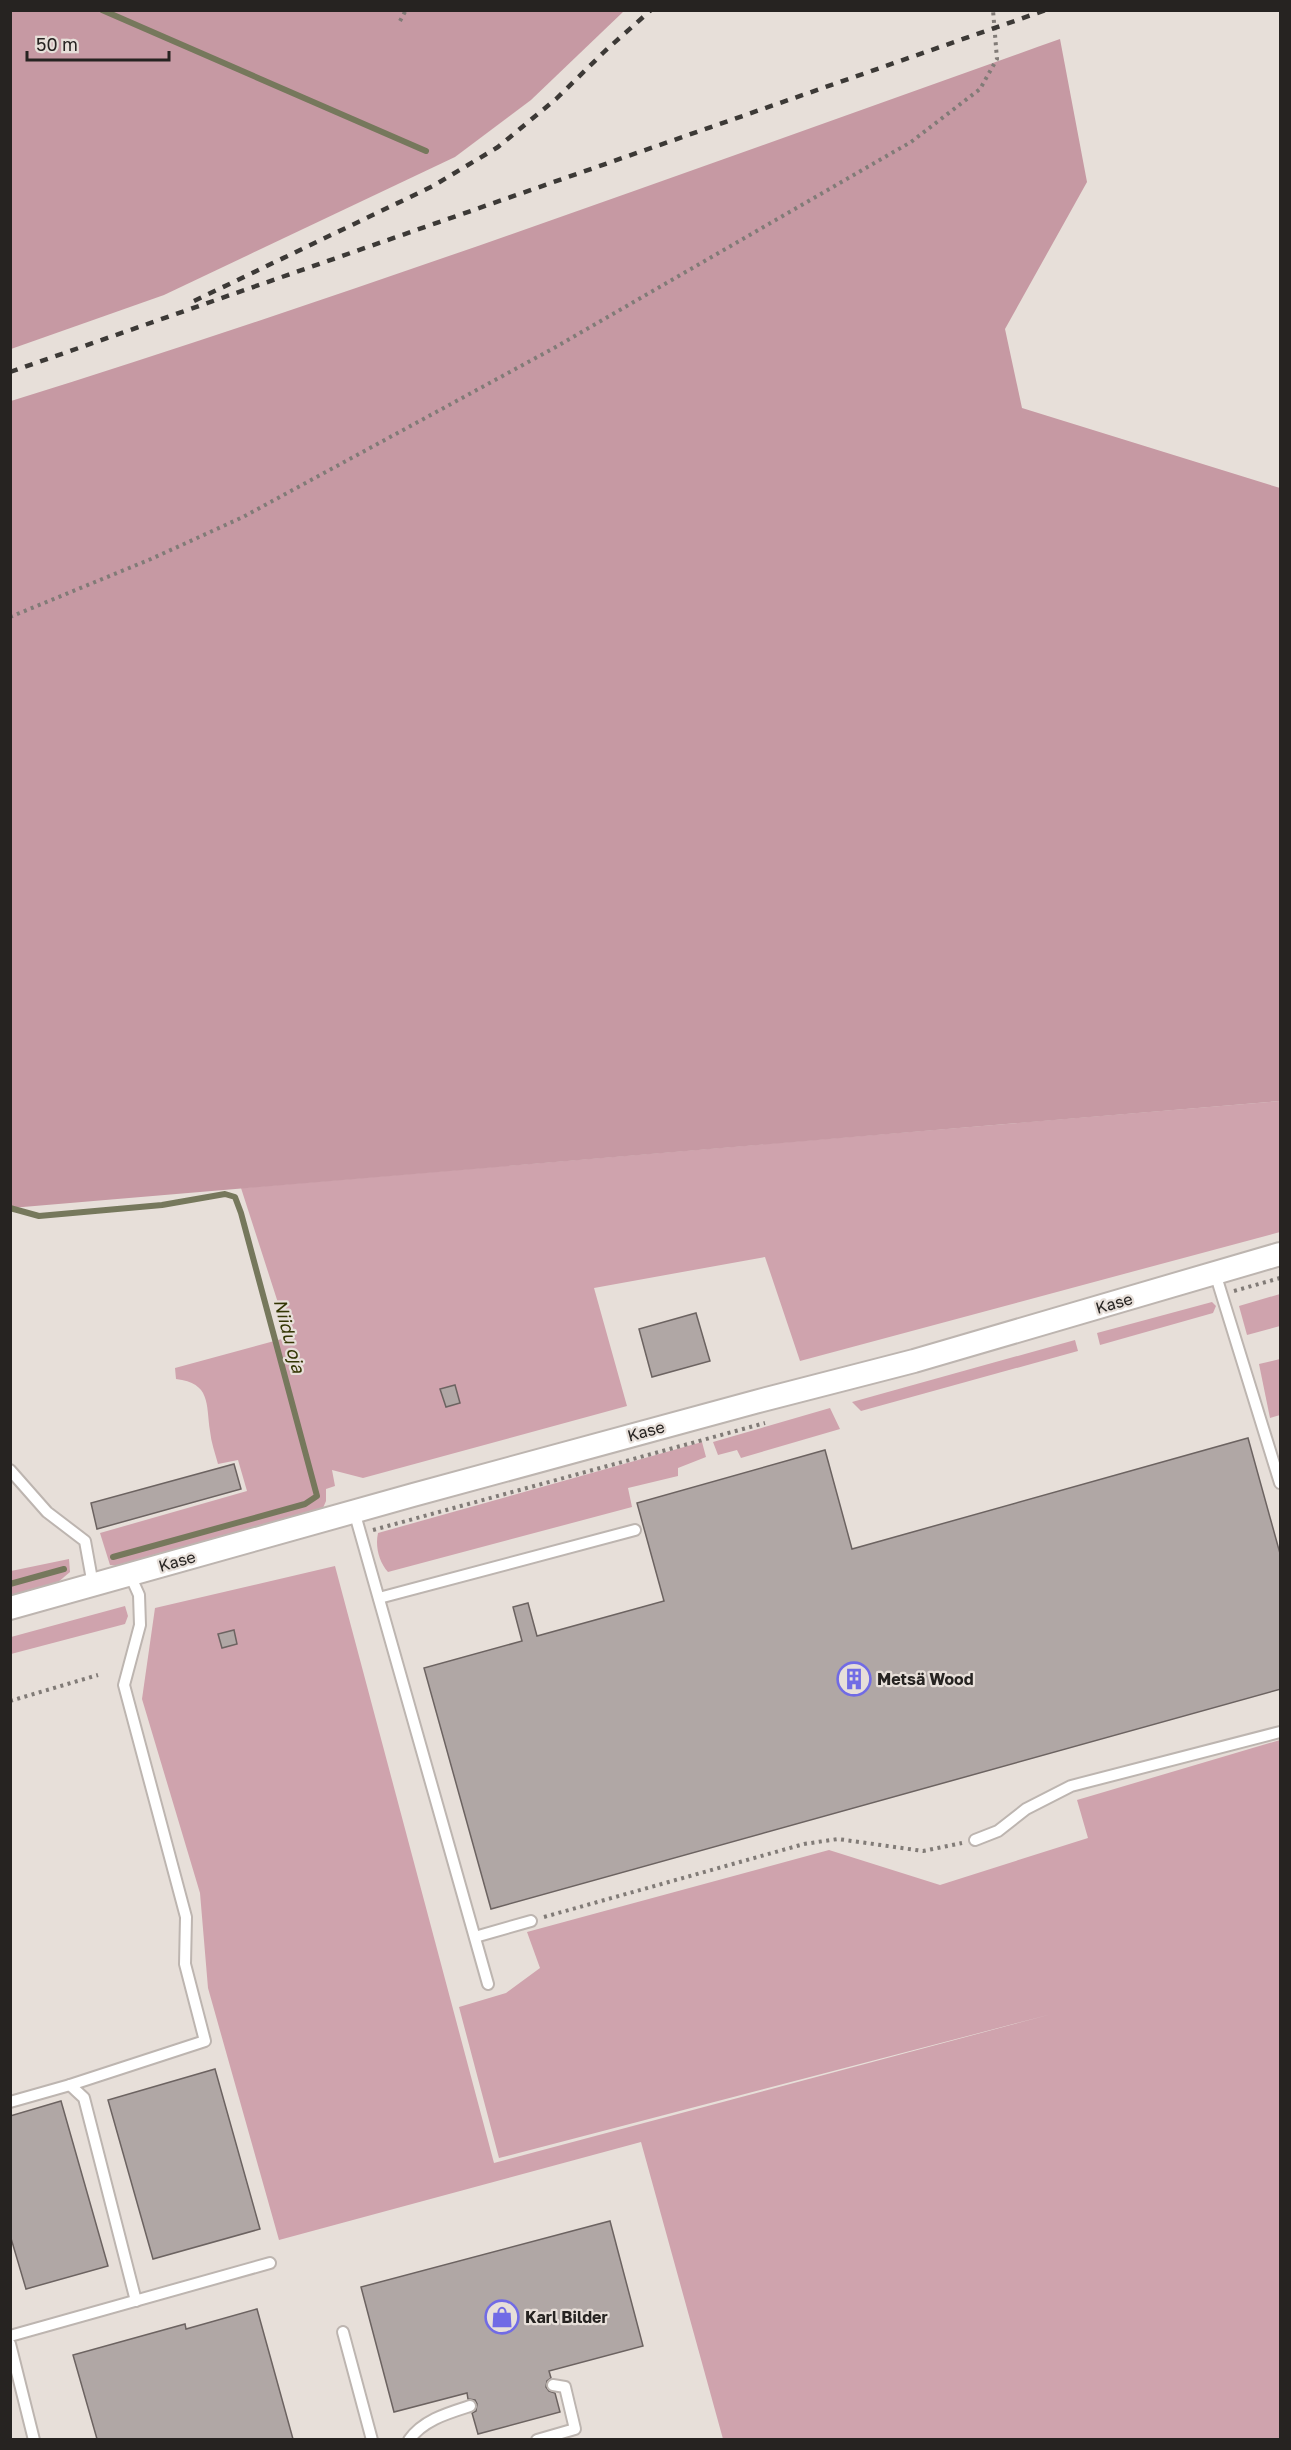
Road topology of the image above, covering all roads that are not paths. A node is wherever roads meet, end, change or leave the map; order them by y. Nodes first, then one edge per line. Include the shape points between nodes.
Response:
1 (1281, 1254) edge
2 (1215, 1273) junction
3 (10, 1470) edge
4 (1281, 1483) edge
5 (354, 1511) junction
6 (634, 1530) dead end
7 (130, 1575) junction
8 (93, 1585) junction
9 (379, 1598) junction
10 (10, 1608) edge
11 (1281, 1732) edge
12 (975, 1840) road end
13 (531, 1921) road end
14 (475, 1937) junction
15 (488, 1984) dead end
16 (70, 2085) junction
17 (10, 2102) edge
18 (270, 2263) dead end
19 (136, 2301) junction
20 (343, 2332) dead end
21 (10, 2336) edge
22 (10, 2344) edge
23 (553, 2385) dead end
24 (470, 2406) dead end
25 (34, 2439) edge
26 (372, 2439) edge
27 (409, 2439) edge
28 (537, 2439) edge

1 - 2 street, Kase
2 - 4 lane
2 - 5 street, Kase via 915,1361
3 - 8 lane via 47,1512 84,1541
5 - 7 street, Kase
5 - 9 lane
6 - 9 lane
7 - 8 street, Kase
7 - 16 lane via 139,1595 140,1625 124,1685 186,1917 186,1964 205,2041
8 - 10 street, Kase
9 - 14 lane
11 - 12 lane via 1071,1786 1026,1809 998,1831
13 - 14 lane
14 - 15 lane
16 - 17 lane
16 - 19 lane via 84,2098
18 - 19 lane
19 - 21 lane
20 - 26 lane
22 - 25 lane
23 - 28 lane via 565,2387 575,2429
24 - 27 lane via 437,2417

